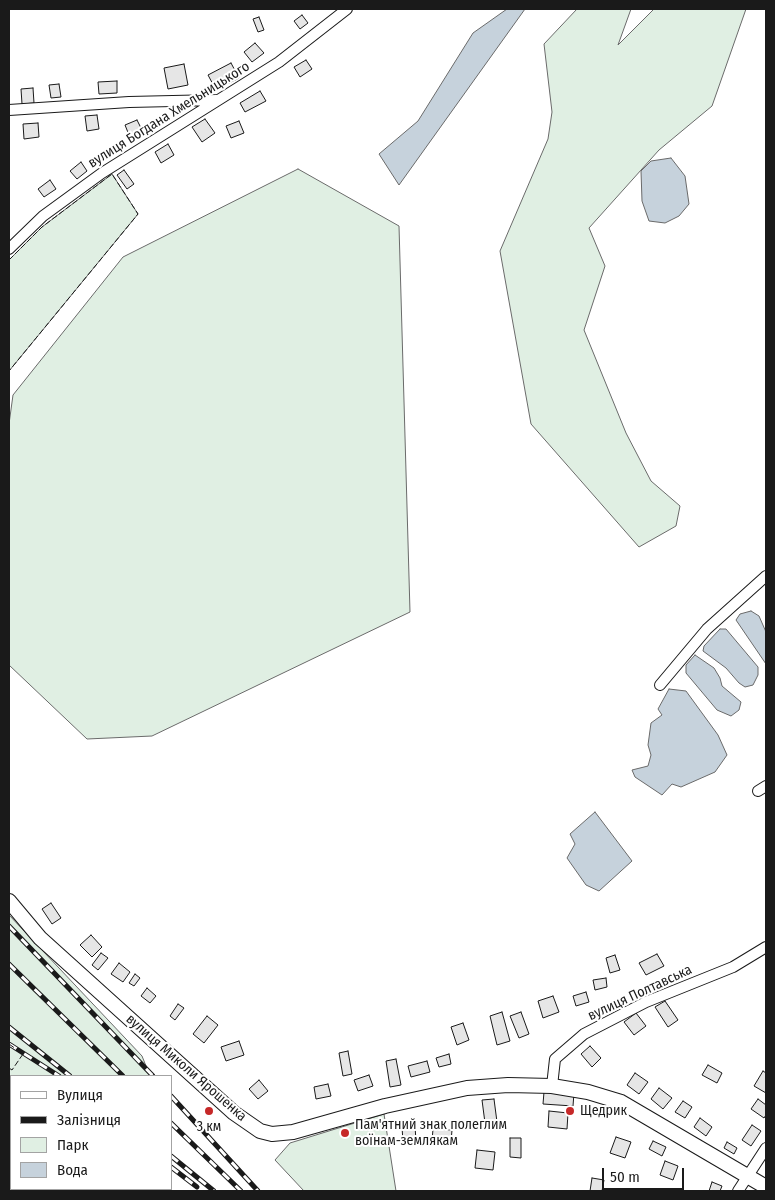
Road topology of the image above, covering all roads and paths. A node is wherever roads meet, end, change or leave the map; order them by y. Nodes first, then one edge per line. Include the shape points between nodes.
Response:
1 (347, 9) edge
2 (218, 100) junction
3 (9, 110) edge
4 (9, 249) edge
5 (766, 576) edge
6 (660, 685) dead end
7 (9, 901) edge
8 (766, 947) edge
9 (552, 1086) junction
10 (766, 1148) edge
11 (747, 1175) junction
12 (766, 1187) edge
13 (738, 1191) edge

1 - 2 street, вулиця Богдана Хмельницького via 279,62
2 - 3 street
2 - 4 street, вулиця Богдана Хмельницького via 102,173 43,216
5 - 6 street via 707,629
7 - 9 street, вулиця Миколи Ярошенка via 40,938 234,1114 260,1131 272,1134 292,1132 385,1106 467,1088
8 - 9 street, вулиця Полтавська via 733,967 646,1002 584,1034 555,1059
9 - 11 street, вулиця Миколи Ярошенка via 621,1102
10 - 11 street
11 - 12 street, вулиця Миколи Ярошенка
11 - 13 street

